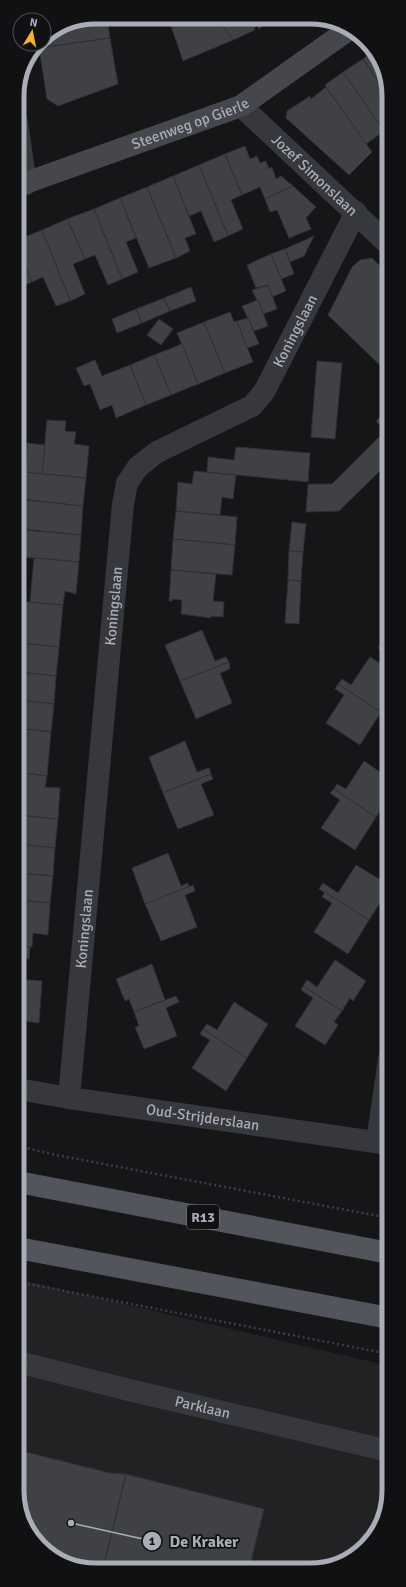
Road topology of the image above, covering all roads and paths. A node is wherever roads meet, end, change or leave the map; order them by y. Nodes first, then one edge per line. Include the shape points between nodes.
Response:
1 (344, 33) edge
2 (241, 106) junction
3 (24, 184) edge
4 (356, 212) junction
5 (382, 238) edge
6 (24, 1090) edge
7 (69, 1098) junction
8 (382, 1143) edge
9 (24, 1147) edge
10 (24, 1183) edge
11 (382, 1217) edge
12 (24, 1249) edge
13 (382, 1252) edge
14 (24, 1283) edge
15 (382, 1317) edge
16 (382, 1353) edge
17 (24, 1364) edge
18 (382, 1449) edge

1 - 2 street, Steenweg op Gierle
2 - 3 street, Steenweg op Gierle
2 - 4 street, Jozef Simonslaan
4 - 5 street, Jozef Simonslaan
4 - 7 street, Koningslaan via 264,392 252,406 157,452 138,467 127,483 122,512
6 - 7 street, Oud-Strijderslaan
7 - 8 street, Oud-Strijderslaan
9 - 11 path
10 - 13 main road, R13
12 - 15 main road
14 - 16 path
17 - 18 street, Parklaan

